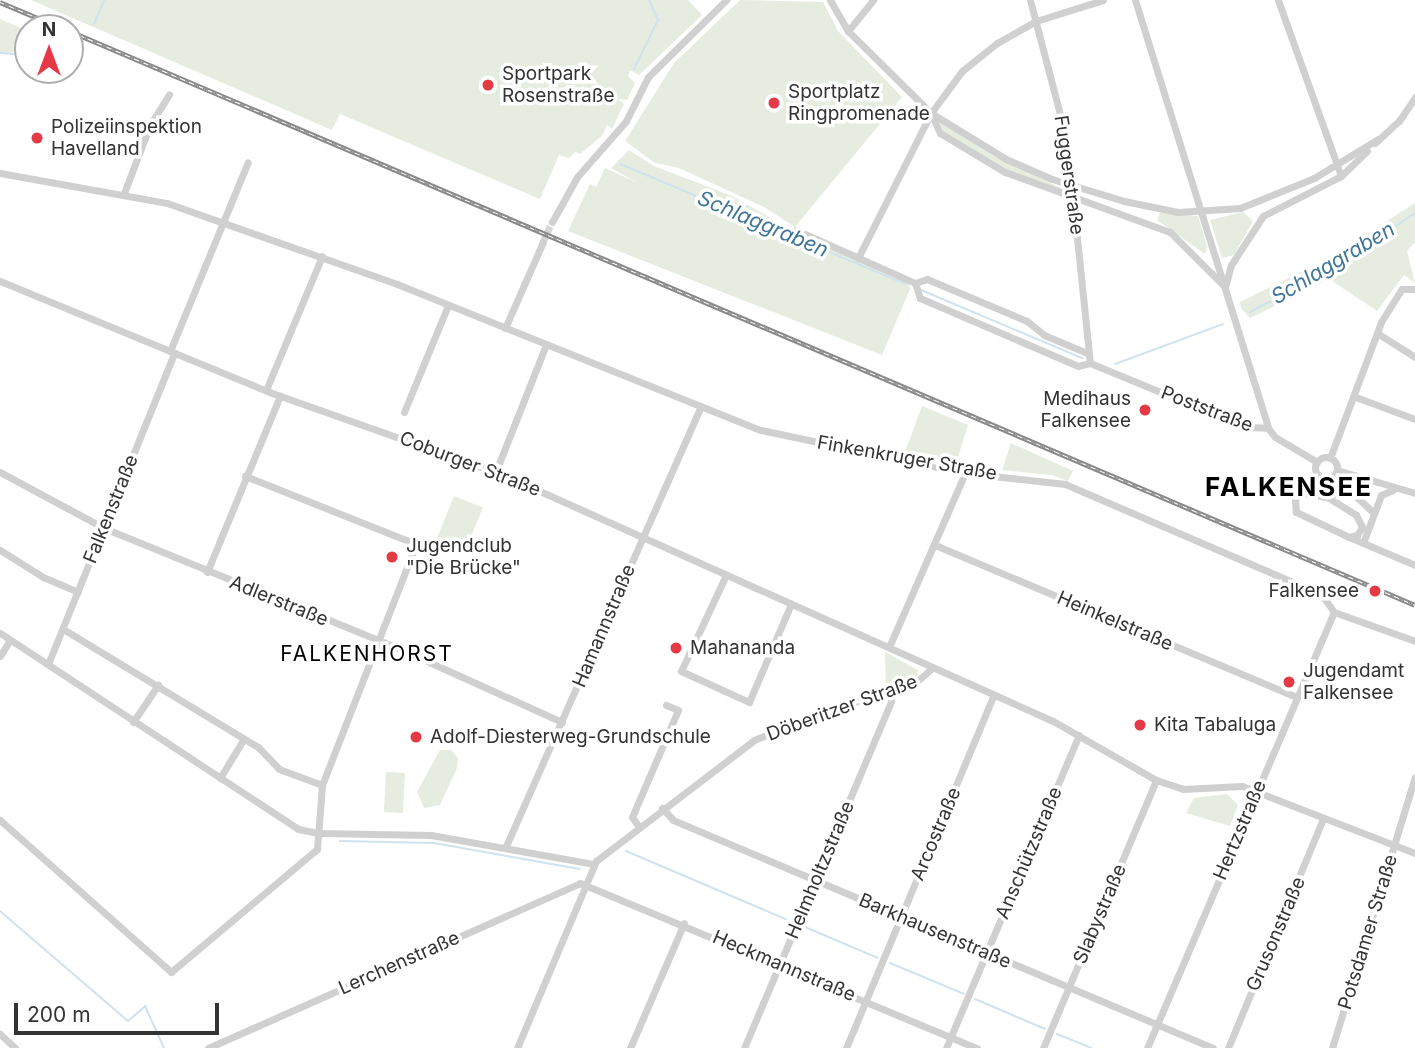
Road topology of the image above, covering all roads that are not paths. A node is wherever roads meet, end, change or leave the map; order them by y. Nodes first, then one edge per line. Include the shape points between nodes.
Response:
1 (830, 0) edge
2 (873, 0) edge
3 (1030, 0) edge
4 (1103, 0) edge
5 (1135, 0) edge
6 (1278, 0) edge
7 (723, 1) edge
8 (1036, 21) junction
9 (848, 31) junction
10 (169, 95) dead end
11 (1415, 97) edge
12 (931, 113) junction
13 (1378, 139) junction
14 (248, 162) dead end
15 (1337, 165) junction
16 (0, 173) edge
17 (1341, 176) junction
18 (1074, 186) junction
19 (124, 193) junction
20 (1075, 199) junction
21 (1250, 205) junction
22 (1152, 207) junction
23 (1202, 213) junction
24 (1151, 221) junction
25 (1259, 221) junction
26 (222, 222) junction
27 (552, 222) tunnel mouth
28 (796, 230) dead end
29 (543, 242) tunnel mouth
30 (859, 255) junction
31 (322, 257) junction
32 (0, 281) edge
33 (915, 283) junction
34 (1224, 287) junction
35 (1415, 289) edge
36 (448, 305) junction
37 (505, 328) junction
38 (1377, 333) junction
39 (546, 345) junction
40 (172, 352) junction
41 (1087, 353) junction
42 (1415, 357) edge
43 (1090, 363) junction
44 (266, 390) junction
45 (280, 396) junction
46 (1353, 396) junction
47 (701, 407) junction
48 (404, 412) dead end
49 (1415, 419) edge
50 (1268, 428) junction
51 (1330, 458) junction
52 (1317, 462) junction
53 (1337, 470) junction
54 (496, 471) junction
55 (0, 472) edge
56 (965, 473) junction
57 (244, 476) junction
58 (1322, 477) junction
59 (1345, 477) dead end
60 (1394, 490) dead end
61 (1299, 492) junction
62 (1415, 493) edge
63 (1336, 502) junction
64 (1374, 513) junction
65 (104, 528) junction
66 (642, 537) junction
67 (1349, 537) junction
68 (1363, 543) junction
69 (935, 545) junction
70 (0, 550) edge
71 (1415, 565) edge
72 (206, 572) junction
73 (726, 575) junction
74 (78, 592) junction
75 (792, 604) junction
76 (1334, 612) junction
77 (63, 629) junction
78 (0, 633) edge
79 (10, 640) junction
80 (378, 640) junction
81 (1415, 641) edge
82 (889, 647) junction
83 (0, 656) edge
84 (48, 664) junction
85 (931, 669) junction
86 (158, 685) junction
87 (890, 691) junction
88 (993, 696) junction
89 (1296, 697) junction
90 (666, 705) dead end
91 (133, 722) junction
92 (562, 722) junction
93 (1079, 735) junction
94 (243, 740) junction
95 (1415, 776) edge
96 (220, 778) junction
97 (1156, 780) junction
98 (322, 785) junction
99 (1257, 791) junction
100 (662, 808) junction
101 (1324, 819) junction
102 (0, 820) edge
103 (639, 827) junction
104 (317, 833) junction
105 (506, 846) junction
106 (1394, 848) junction
107 (1415, 853) edge
108 (594, 864) junction
109 (817, 880) junction
110 (589, 886) junction
111 (902, 917) junction
112 (684, 923) junction
113 (987, 953) junction
114 (779, 963) junction
115 (1068, 988) junction
116 (866, 1001) junction
117 (1157, 1025) junction
118 (0, 1034) edge
119 (951, 1036) junction
120 (15, 1048) edge
121 (208, 1048) edge
122 (517, 1048) edge
123 (630, 1048) edge
124 (744, 1048) edge
125 (846, 1048) edge
126 (946, 1048) edge
127 (977, 1048) edge
128 (1043, 1048) edge
129 (1147, 1048) edge
130 (1213, 1048) edge
131 (1228, 1048) edge
132 (1332, 1048) edge

1 - 9 street
2 - 9 street
3 - 8 street, Fuggerstraße
4 - 8 street
5 - 23 street
6 - 15 street
7 - 27 street via 648,77 626,121 578,177
8 - 12 street via 997,43 962,71
8 - 18 street, Fuggerstraße
9 - 12 street
10 - 19 street via 150,125
11 - 13 street via 1399,121
12 - 18 street via 1006,159
12 - 20 street via 940,133 971,153
12 - 30 street
13 - 15 street
13 - 17 street
14 - 26 street, Falkenstraße
15 - 17 street
15 - 21 street
16 - 19 street, Finkenkruger Straße
17 - 25 street
18 - 20 street, Fuggerstraße
18 - 22 street
19 - 26 street, Finkenkruger Straße
20 - 24 street
20 - 41 street, Fuggerstraße
21 - 23 street
21 - 25 street
22 - 23 street
22 - 24 street
23 - 34 street
24 - 34 street via 1195,253
25 - 34 street via 1231,265
26 - 31 street, Finkenkruger Straße
26 - 40 street, Falkenstraße
28 - 30 street, Poststraße
29 - 37 street
30 - 33 street, Poststraße
31 - 36 street, Finkenkruger Straße
31 - 44 street
32 - 40 street, Coburger Straße
33 - 41 street, Poststraße via 927,279 1027,321 1044,335
33 - 43 street, Poststraße via 920,298 1078,366
34 - 50 street
35 - 38 street via 1402,289
36 - 37 street, Finkenkruger Straße
36 - 48 street
37 - 39 street, Finkenkruger Straße
38 - 42 street
38 - 46 street
39 - 47 street, Finkenkruger Straße
39 - 54 street
40 - 44 street, Coburger Straße
40 - 65 street, Falkenstraße
41 - 43 street
43 - 50 street, Poststraße via 1245,427
44 - 45 street, Coburger Straße
45 - 54 street, Coburger Straße
45 - 57 street
46 - 49 street
46 - 51 street
47 - 56 street, Finkenkruger Straße via 761,430
47 - 66 street, Hamannstraße
50 - 52 street, Poststraße via 1275,438
51 - 52 street
51 - 53 street
52 - 58 street
53 - 58 street
53 - 62 street
54 - 66 street, Coburger Straße
55 - 65 street, Adlerstraße
56 - 69 street
56 - 76 street, Finkenkruger Straße via 1065,484 1321,594
57 - 72 street
57 - 80 street via 416,544
58 - 61 street via 1305,482
58 - 63 street
59 - 64 street via 1348,488
60 - 64 street via 1381,495
61 - 63 street
61 - 67 street via 1296,512
63 - 67 street via 1362,521 1357,535
64 - 68 street
65 - 72 street, Adlerstraße
65 - 74 street, Falkenstraße
66 - 73 street, Coburger Straße
66 - 92 street, Hamannstraße
67 - 68 street
68 - 71 street
69 - 82 street
69 - 89 street, Heinkelstraße
70 - 74 street via 43,578
72 - 80 street, Adlerstraße
73 - 75 street, Coburger Straße
73 - 75 street via 681,671 749,702
74 - 77 street, Falkenstraße
75 - 82 street, Coburger Straße
76 - 81 street, Finkenkruger Straße
76 - 89 street, Hertzstraße
77 - 84 street, Falkenstraße
77 - 86 street
78 - 79 street
79 - 83 street
79 - 84 street
80 - 92 street, Adlerstraße
80 - 98 street
82 - 85 street, Coburger Straße
84 - 91 street
85 - 87 street, Döberitzer Straße via 918,684
85 - 88 street, Döberitzer Straße
86 - 91 street
86 - 94 street
87 - 100 street, Döberitzer Straße via 754,740
87 - 109 street, Helmholtzstraße via 891,701
88 - 93 street, Döberitzer Straße
88 - 111 street, Arcostraße
89 - 99 street, Hertzstraße
90 - 103 street via 678,710 632,817
91 - 96 street
92 - 105 street, Hamannstraße
93 - 97 street, Döberitzer Straße
93 - 113 street, Anschützstraße
94 - 96 street
94 - 98 street via 258,747 279,769
95 - 106 street, Potsdamer Straße
96 - 104 street via 292,825
97 - 99 street, Döberitzer Straße via 1183,789 1231,784
97 - 115 street, Slabystraße
98 - 104 street
99 - 101 street, Döberitzer Straße
99 - 117 street, Hertzstraße
100 - 103 street, Döberitzer Straße
100 - 109 street, Barkhausenstraße via 673,820
101 - 106 street, Döberitzer Straße
101 - 131 street, Grusonstraße
102 - 104 street via 171,972 317,849
103 - 108 street, Döberitzer Straße
104 - 105 street via 431,835
105 - 108 street
106 - 107 street, Döberitzer Straße
106 - 132 street, Potsdamer Straße
108 - 110 street
109 - 111 street, Barkhausenstraße
109 - 114 street, Helmholtzstraße
110 - 112 street, Heckmannstraße
110 - 121 street, Lerchenstraße via 580,883
110 - 122 street
111 - 113 street, Barkhausenstraße
111 - 116 street, Arcostraße
112 - 114 street, Heckmannstraße
112 - 123 street
113 - 115 street, Barkhausenstraße
113 - 119 street, Anschützstraße
114 - 116 street, Heckmannstraße
114 - 124 street, Helmholtzstraße
115 - 117 street, Barkhausenstraße
115 - 128 street, Slabystraße
116 - 119 street, Heckmannstraße
116 - 125 street, Arcostraße
117 - 129 street, Hertzstraße
117 - 130 street, Barkhausenstraße
118 - 120 street
119 - 126 street, Anschützstraße
119 - 127 street, Heckmannstraße

